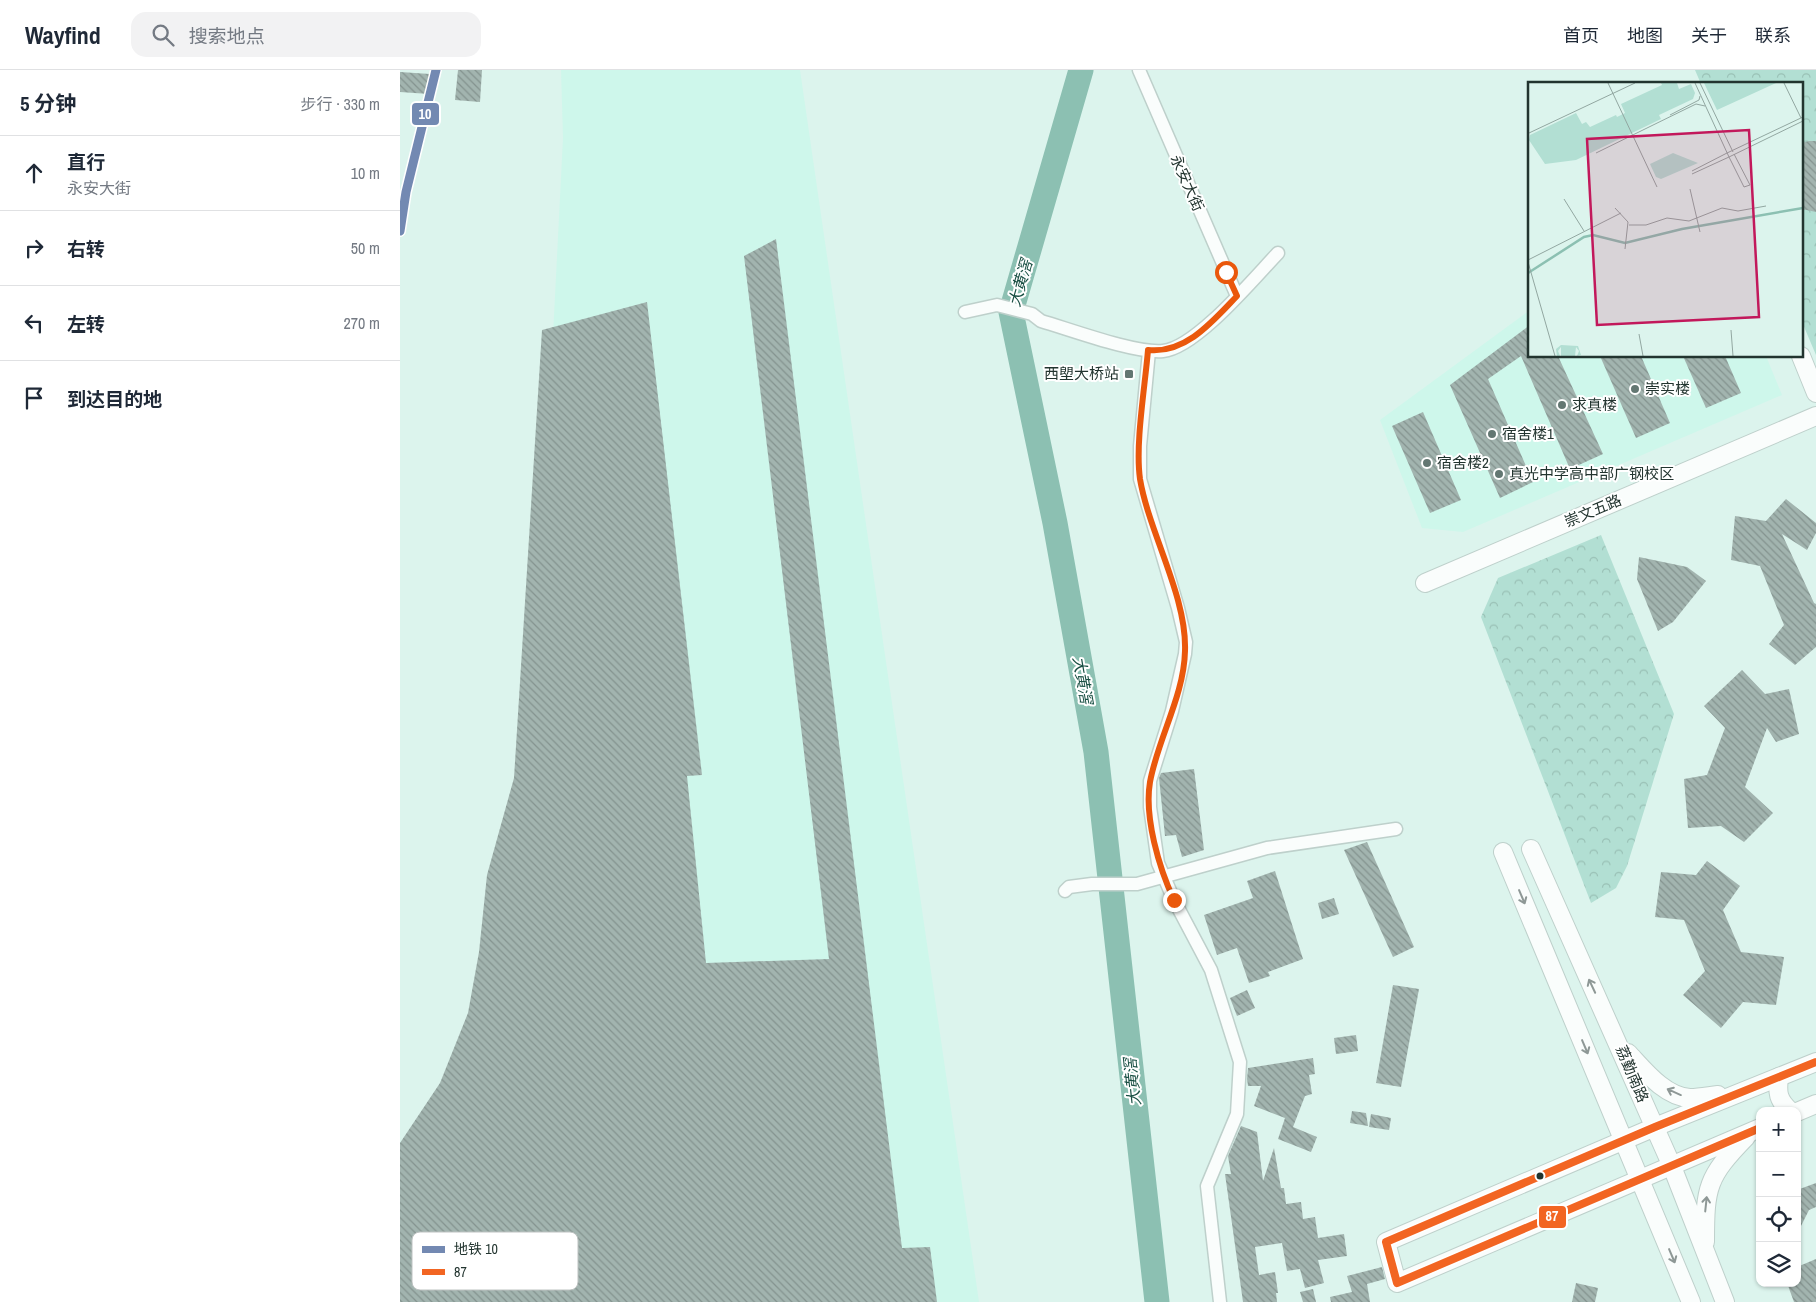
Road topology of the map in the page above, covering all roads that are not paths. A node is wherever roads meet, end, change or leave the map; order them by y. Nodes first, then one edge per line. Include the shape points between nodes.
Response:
1 (1139, 70) edge
2 (1278, 253) dead end
3 (1237, 296) junction
4 (965, 312) dead end
5 (1148, 350) junction
6 (1801, 358) edge
7 (1816, 393) edge
8 (1816, 416) edge
9 (1425, 582) dead end
10 (1396, 829) dead end
11 (1531, 849) dead end
12 (1503, 852) dead end
13 (1163, 877) junction
14 (1065, 891) dead end
15 (1619, 1044) junction
16 (1816, 1062) edge
17 (1779, 1077) junction
18 (1738, 1093) junction
19 (1816, 1104) edge
20 (1786, 1107) edge
21 (1801, 1110) edge
22 (1655, 1127) junction
23 (1756, 1129) edge
24 (1624, 1140) junction
25 (1671, 1164) junction
26 (1639, 1178) junction
27 (1704, 1253) junction
28 (1220, 1302) edge
29 (1691, 1302) edge
30 (1725, 1302) edge

1 - 3 street, 永安大街
2 - 3 street
3 - 5 street via 1180,346 1161,352
4 - 5 street via 996,305 1032,314 1041,321
5 - 13 street via 1140,479 1186,642 1181,675 1149,792 1155,847
6 - 7 street
8 - 9 street, 崇文五路
10 - 13 street via 1267,848
15 -> 11 street, 荔勤南路
12 -> 24 street
13 - 14 street via 1137,884 1069,887
13 - 28 street via 1211,970 1240,1062 1237,1114 1207,1186
18 -> 15 street via 1689,1098 1672,1092 1647,1073
15 - 22 street, 荔勤南路
16 - 17 street
17 - 18 street
17 - 20 street via 1777,1093
18 - 22 street
19 - 21 street
22 - 24 street
22 - 25 street, 荔勤南路
23 - 25 street
27 -> 23 street via 1705,1202 1710,1182 1723,1161
24 - 26 street
24 - 26 street via 1386,1242 1397,1283
25 - 26 street
25 - 27 street, 荔勤南路
26 -> 29 street
27 - 30 street, 荔勤南路

